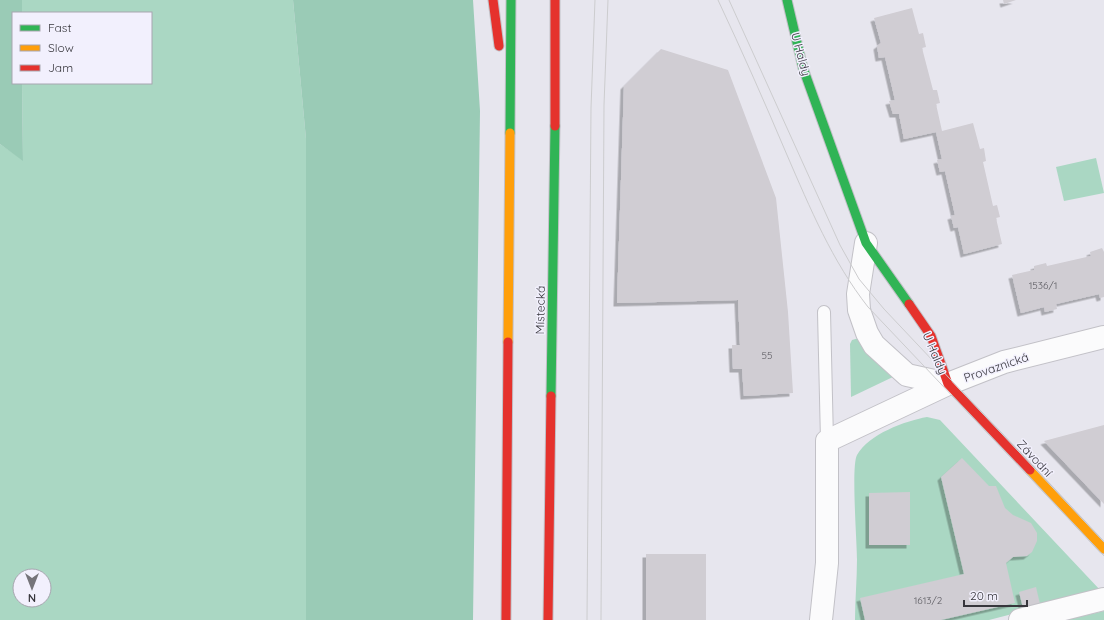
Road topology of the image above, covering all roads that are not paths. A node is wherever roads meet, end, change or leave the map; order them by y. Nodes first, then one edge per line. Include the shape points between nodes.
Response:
1 (493, 0) edge
2 (511, 0) edge
3 (555, 0) edge
4 (564, 0) edge
5 (786, 0) edge
6 (555, 113) junction
7 (510, 121) junction
8 (866, 243) junction
9 (824, 312) dead end
10 (1104, 337) edge
11 (948, 384) junction
12 (827, 440) junction
13 (1104, 549) edge
14 (1104, 598) edge
15 (506, 620) edge
16 (548, 620) edge
17 (821, 620) edge
18 (1020, 620) edge

1 - 7 main road
2 - 7 main road
3 - 6 main road, Místecká
4 - 6 main road
5 - 8 main road, U Haldy via 803,68
6 - 16 main road, Místecká
7 - 15 main road
8 - 11 main road, U Haldy via 930,336
8 - 11 street, U Haldy via 858,294 859,310 867,333 874,344 907,374
9 - 12 lane
10 - 11 street, Provaznická via 1004,362
11 - 12 street, Provaznická
11 - 13 main road, Závodní
12 - 17 street via 827,563
14 - 18 street

